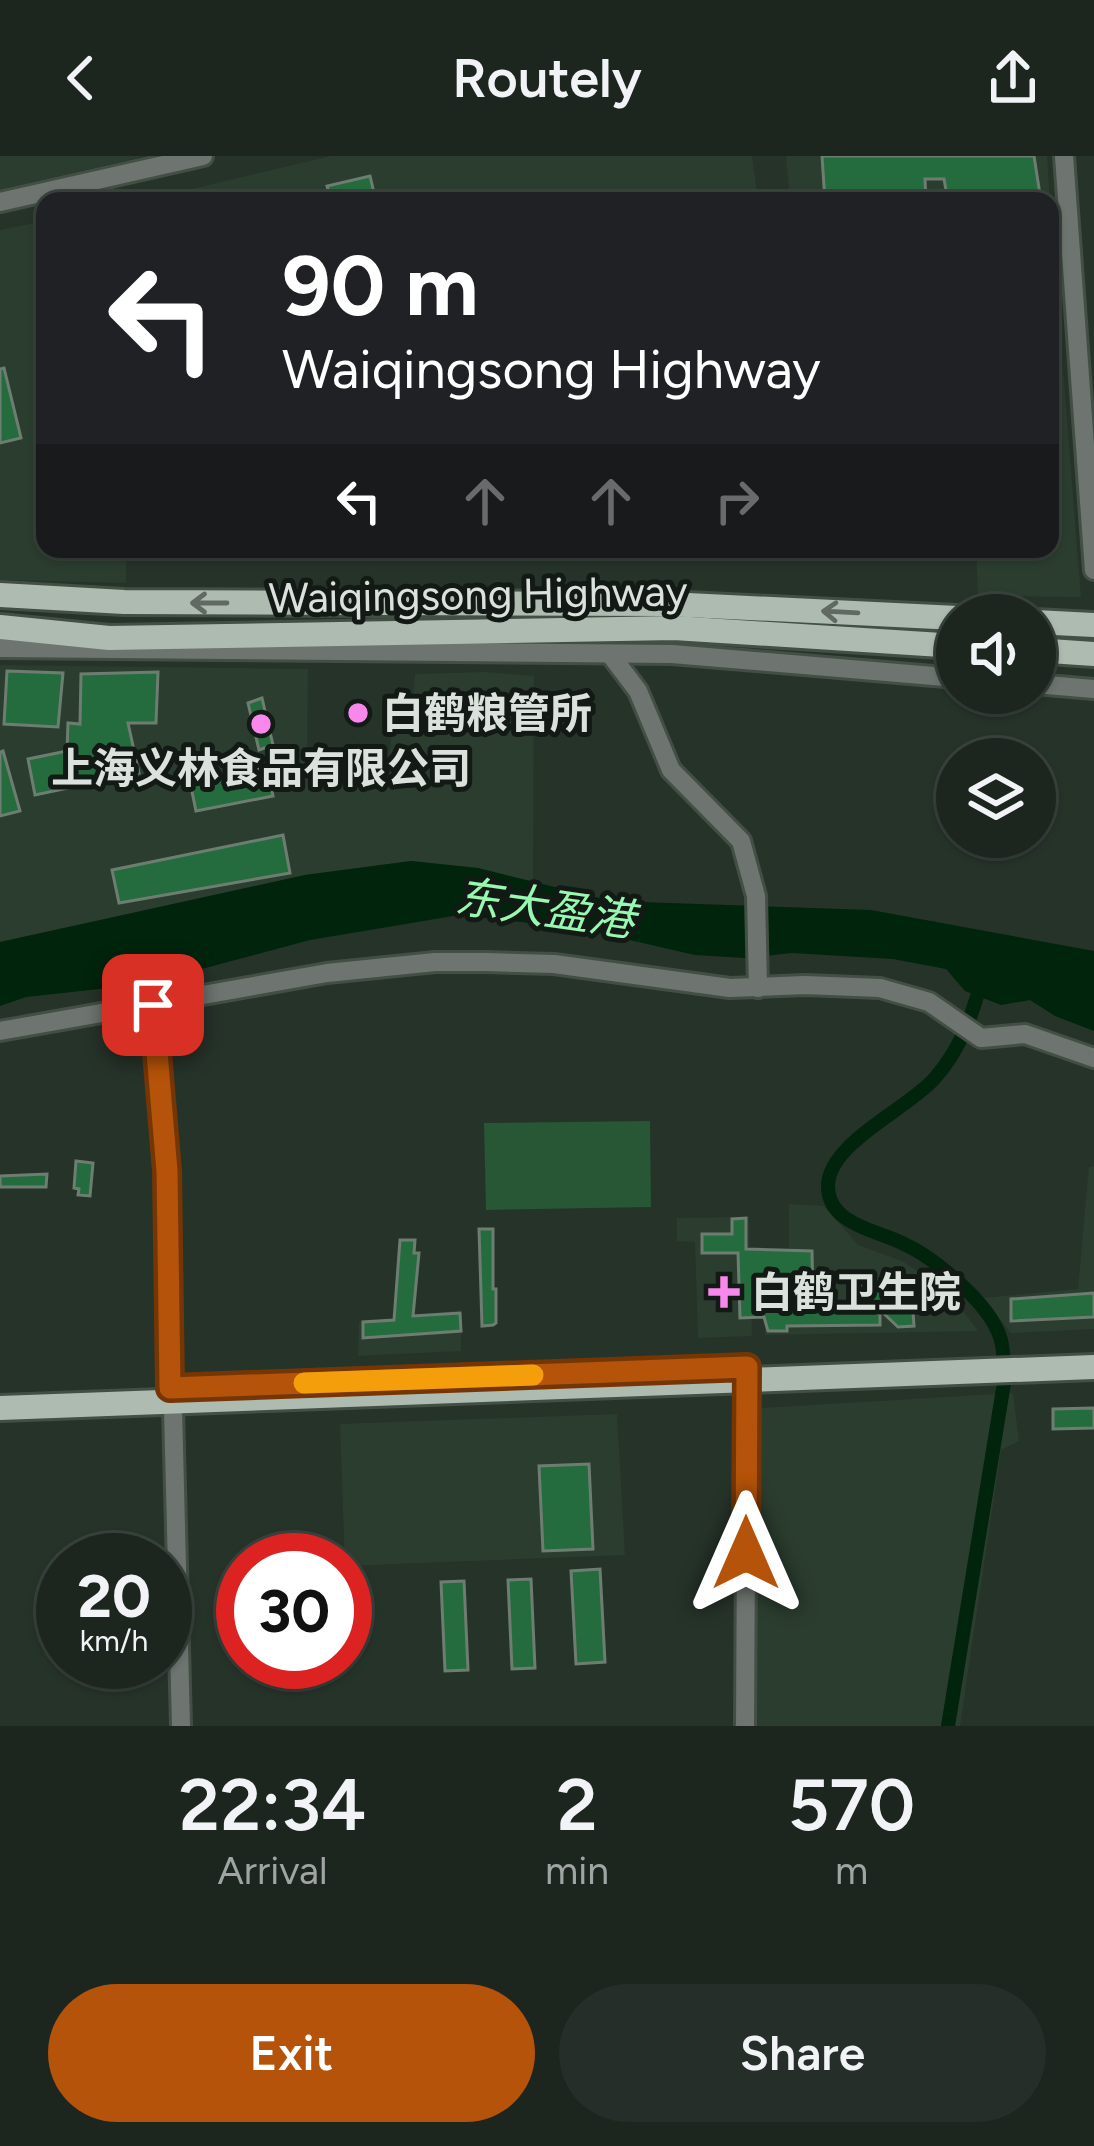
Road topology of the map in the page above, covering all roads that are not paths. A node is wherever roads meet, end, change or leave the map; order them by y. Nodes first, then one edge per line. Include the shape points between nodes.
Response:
1 (203, 156) edge
2 (1064, 156) edge
3 (44, 192) edge
4 (36, 194) edge
5 (0, 202) edge
6 (1094, 570) edge
7 (0, 595) edge
8 (623, 616) junction
9 (670, 616) junction
10 (936, 618) edge
11 (1056, 623) edge
12 (1094, 625) edge
13 (0, 627) edge
14 (936, 644) edge
15 (0, 648) edge
16 (1056, 651) edge
17 (618, 654) junction
18 (1094, 654) edge
19 (936, 676) edge
20 (1056, 686) edge
21 (1094, 689) edge
22 (758, 988) junction
23 (153, 1005) junction
24 (0, 1031) edge
25 (1094, 1058) edge
26 (1094, 1354) edge
27 (1003, 1364) junction
28 (1094, 1367) edge
29 (747, 1374) junction
30 (0, 1393) edge
31 (171, 1395) junction
32 (0, 1408) edge
33 (181, 1726) edge
34 (745, 1726) edge

1 - 3 street
2 - 6 street
4 - 5 street
8 -> 7 main road, Waiqingsong Highway
8 - 9 main road, Waiqingsong Highway
8 - 13 main road, Waiqingsong Highway via 109,638
10 -> 9 main road, Waiqingsong Highway
9 - 14 main road, Waiqingsong Highway
11 - 12 main road
15 - 17 street
16 - 18 main road
17 - 19 street
17 - 22 street via 670,770 741,841 756,896
20 - 21 street
22 - 23 street via 554,964 435,962
22 - 25 street via 880,988 929,1002 981,1038 1025,1034
23 - 24 street
23 - 31 street via 167,1171
26 - 27 main road
27 - 28 main road
27 - 29 main road
29 - 31 main road
29 - 34 street
30 - 31 main road
31 - 32 main road
31 - 33 street

